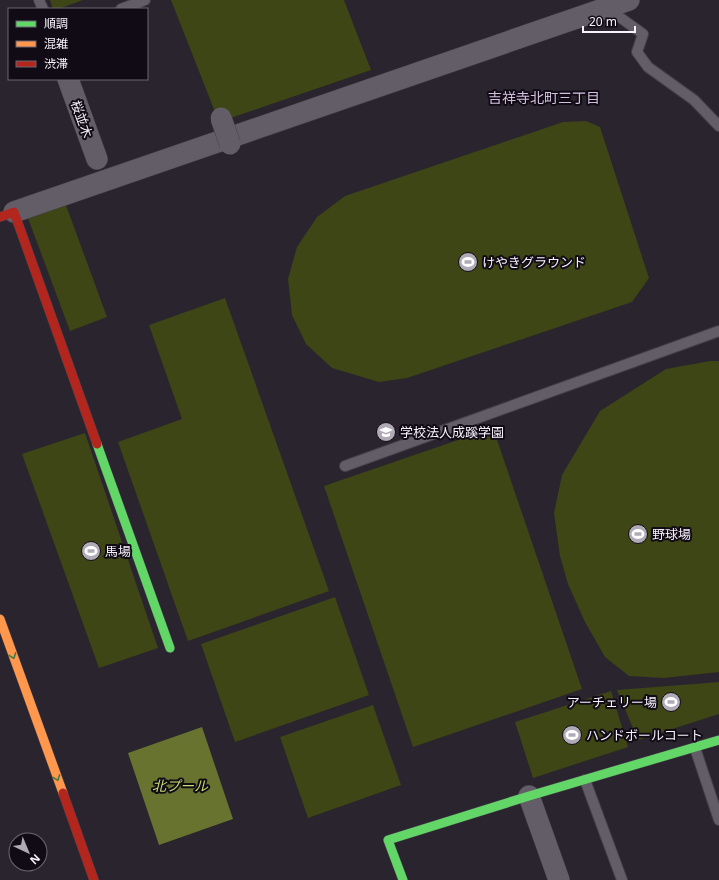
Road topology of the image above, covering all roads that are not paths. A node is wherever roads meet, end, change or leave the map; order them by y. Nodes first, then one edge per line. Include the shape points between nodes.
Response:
1 (145, 0) edge
2 (629, 0) edge
3 (605, 4) edge
4 (124, 8) edge
5 (68, 80) edge
6 (221, 118) dead end
7 (719, 126) edge
8 (230, 144) dead end
9 (97, 159) dead end
10 (7, 214) edge
11 (719, 332) edge
12 (345, 466) dead end
13 (0, 619) edge
14 (170, 648) dead end
15 (719, 740) edge
16 (695, 748) junction
17 (585, 780) junction
18 (529, 796) junction
19 (719, 820) edge
20 (94, 880) edge
21 (403, 880) edge
22 (559, 880) edge
23 (622, 880) edge

1 - 4 lane
2 - 3 street
3 - 7 lane via 642,34 637,52 648,66 694,100
3 - 10 street
5 - 9 street, 桜並木
6 - 8 street, bridge
10 - 14 street
11 - 12 lane
13 -> 20 street
15 - 16 street
16 - 17 street
16 - 19 lane
17 - 18 street
17 - 23 lane
18 - 21 street via 388,840
18 - 22 street

